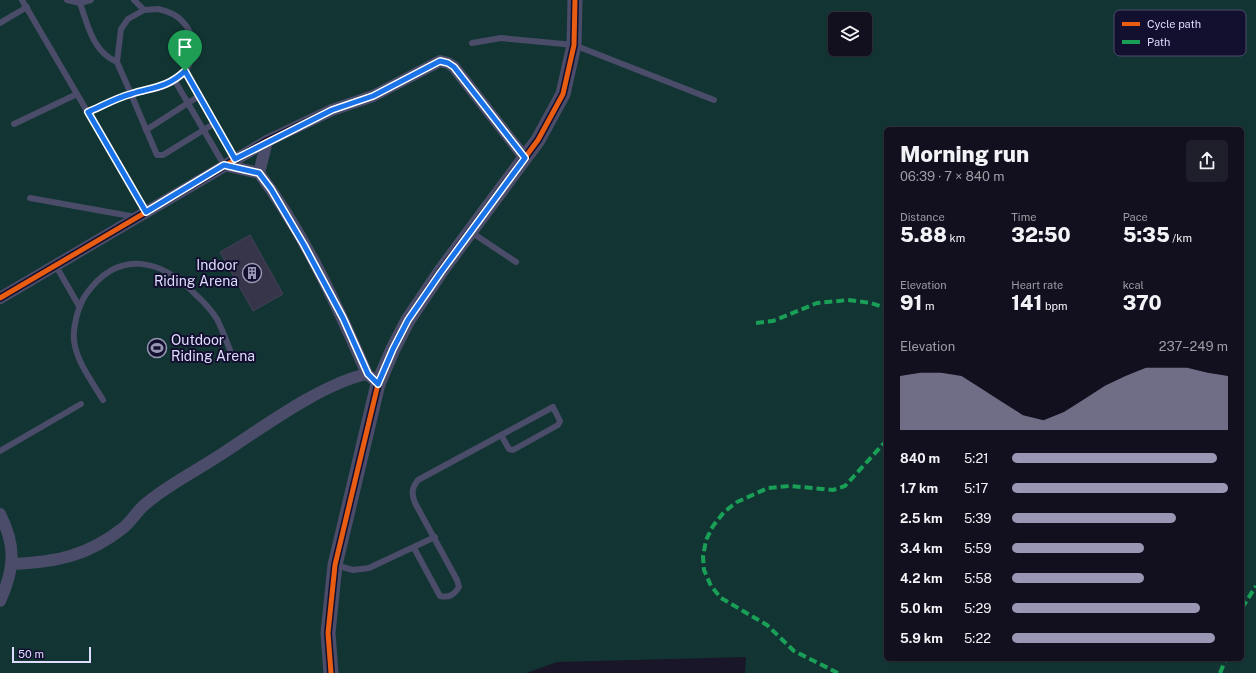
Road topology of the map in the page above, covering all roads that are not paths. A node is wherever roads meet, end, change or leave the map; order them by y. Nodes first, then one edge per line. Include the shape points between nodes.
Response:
1 (22, 0) edge
2 (67, 0) edge
3 (91, 0) edge
4 (134, 0) edge
5 (575, 0) edge
6 (80, 3) junction
7 (26, 7) junction
8 (144, 10) junction
9 (0, 23) edge
10 (472, 43) dead end
11 (574, 45) junction
12 (117, 62) junction
13 (185, 71) junction
14 (175, 81) junction
15 (77, 94) junction
16 (131, 94) junction
17 (199, 96) junction
18 (714, 100) dead end
19 (188, 103) junction
20 (88, 112) junction
21 (14, 124) dead end
22 (215, 124) junction
23 (204, 129) junction
24 (146, 130) junction
25 (267, 141) junction
26 (525, 158) junction
27 (235, 159) junction
28 (224, 165) junction
29 (259, 173) junction
30 (30, 198) dead end
31 (142, 215) junction
32 (471, 232) junction
33 (516, 262) dead end
34 (56, 266) junction
35 (0, 298) edge
36 (80, 306) junction
37 (230, 350) dead end
38 (373, 379) junction
39 (103, 400) dead end
40 (81, 404) dead end
41 (501, 435) junction
42 (0, 451) edge
43 (0, 514) edge
44 (435, 538) junction
45 (414, 548) junction
46 (13, 564) junction
47 (335, 565) junction
48 (0, 601) edge
49 (331, 673) edge

1 - 7 lane
2 - 6 lane
3 - 6 lane
4 - 8 lane
5 - 11 street
6 - 12 lane via 96,44 106,58
7 - 9 lane
7 - 15 lane
8 - 12 lane via 128,19 121,29
8 - 13 lane via 158,9 182,20 190,32 193,45 192,59
10 - 11 lane via 500,38
11 - 18 lane
11 - 26 street via 563,94
12 - 16 lane
13 - 14 lane
13 - 17 lane
14 - 16 lane
14 - 19 lane
15 - 20 lane
15 - 21 lane
16 - 20 lane
16 - 24 lane
17 - 19 lane
17 - 22 lane
19 - 23 lane
19 - 24 lane
20 - 31 lane
22 - 23 lane
22 - 27 lane
23 - 24 lane via 163,155 157,155 154,151
23 - 28 lane
25 - 26 street via 332,110 373,96 440,61 454,67
25 - 27 street
25 - 29 street
26 - 32 street
27 - 28 street
28 - 29 street
28 - 31 street
29 - 38 street via 304,245
30 - 31 lane
31 - 34 street
32 - 33 lane
32 - 38 street via 408,320
34 - 35 street
34 - 36 lane
36 - 37 lane via 94,284 118,267 143,263 157,266 180,280 204,302 217,319
36 - 39 lane via 74,344
38 - 46 street via 337,384 287,413 148,502 125,527 108,540 67,558
38 - 47 street
40 - 42 lane
41 - 41 lane via 553,407 560,423 510,450
41 - 44 lane via 418,480 412,496
43 - 46 street via 8,530
44 - 45 lane
44 - 45 lane via 459,587 451,596 440,596
45 - 47 lane via 369,568 353,570
46 - 48 street
47 - 49 street via 328,633

